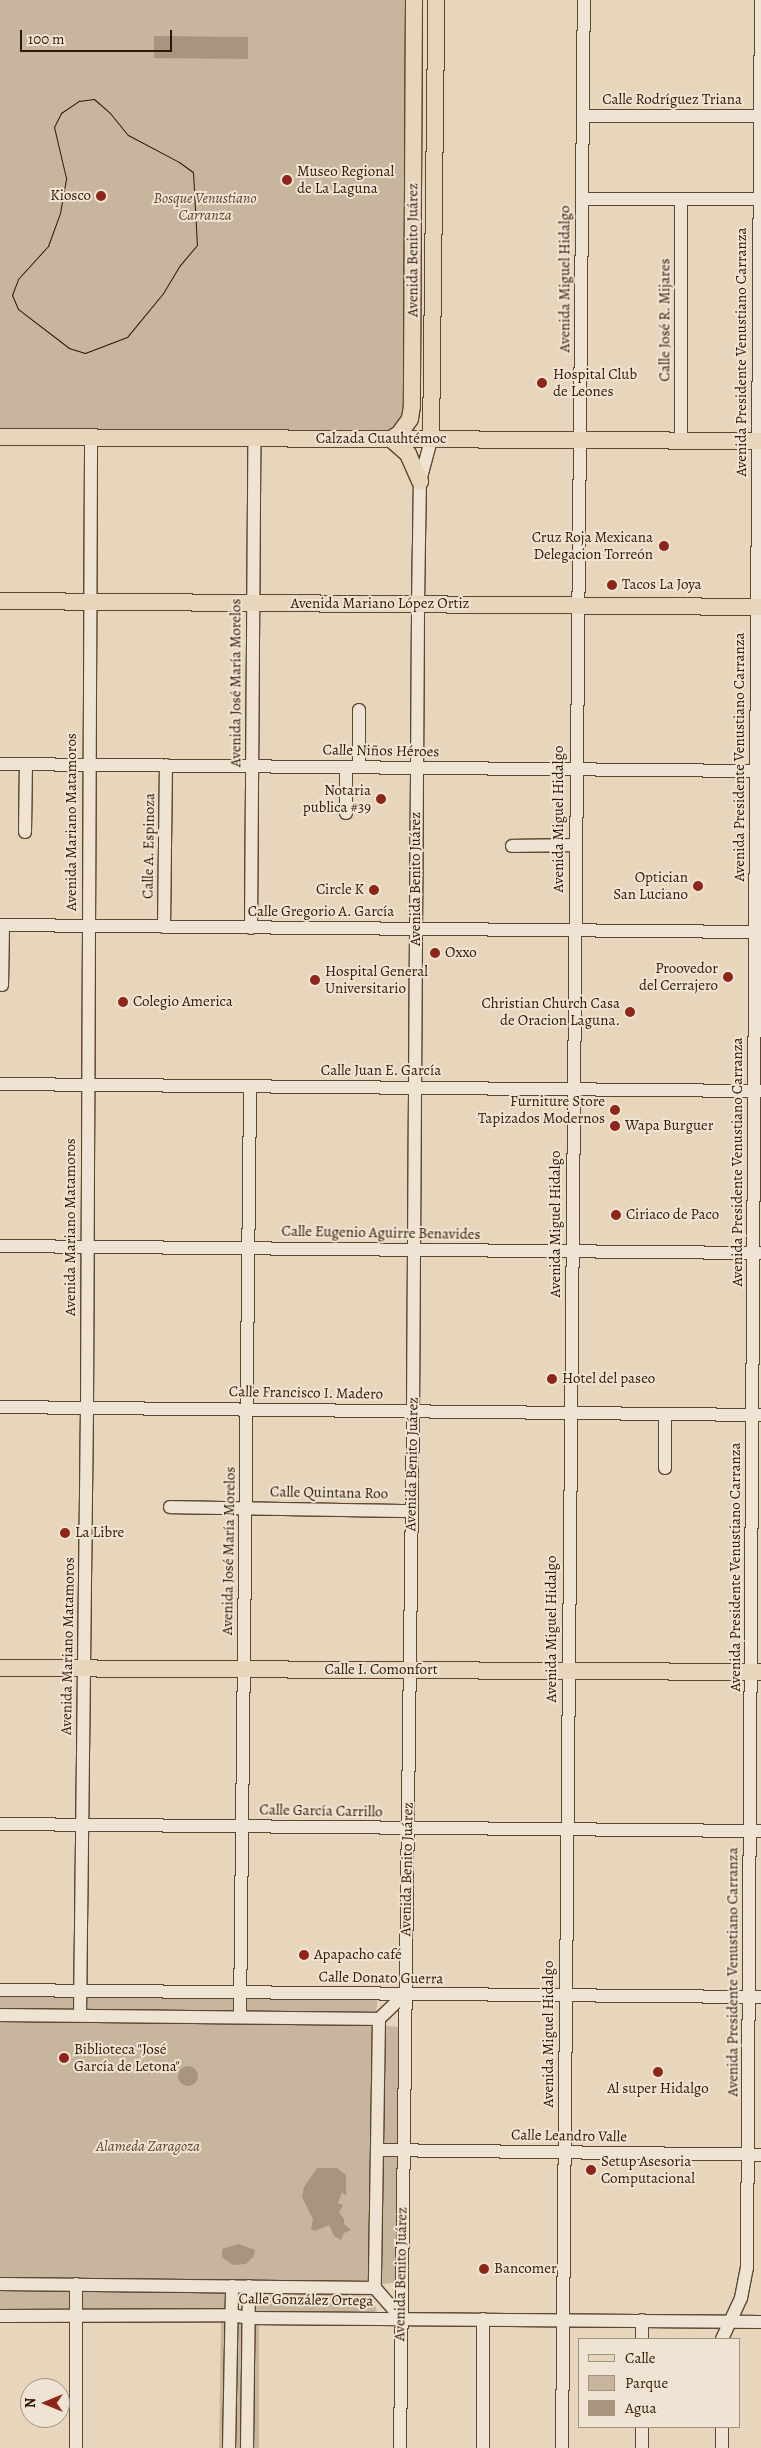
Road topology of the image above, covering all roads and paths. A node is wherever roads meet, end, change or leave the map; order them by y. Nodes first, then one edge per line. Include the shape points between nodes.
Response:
1 (414, 0) edge
2 (436, 0) edge
3 (584, 0) edge
4 (761, 0) edge
5 (583, 116) junction
6 (760, 116) edge
7 (413, 195) junction
8 (434, 196) junction
9 (582, 199) junction
10 (681, 199) junction
11 (760, 199) junction
12 (0, 437) edge
13 (91, 438) junction
14 (254, 439) junction
15 (391, 440) junction
16 (431, 440) junction
17 (580, 440) junction
18 (681, 441) junction
19 (759, 442) edge
20 (420, 481) junction
21 (0, 601) edge
22 (89, 602) junction
23 (253, 603) junction
24 (418, 604) junction
25 (577, 606) junction
26 (759, 607) edge
27 (359, 710) dead end
28 (0, 764) edge
29 (26, 764) junction
30 (88, 765) junction
31 (166, 765) junction
32 (252, 766) junction
33 (346, 767) junction
34 (359, 767) junction
35 (417, 768) junction
36 (576, 769) junction
37 (759, 771) edge
38 (346, 813) dead end
39 (25, 832) dead end
40 (575, 845) junction
41 (512, 846) dead end
42 (1, 925) edge
43 (88, 926) junction
44 (164, 927) junction
45 (251, 928) junction
46 (416, 929) junction
47 (574, 930) junction
48 (758, 932) edge
49 (2, 985) dead end
50 (0, 1084) edge
51 (88, 1085) junction
52 (250, 1086) junction
53 (415, 1087) junction
54 (573, 1089) junction
55 (758, 1091) edge
56 (0, 1246) edge
57 (87, 1247) junction
58 (248, 1248) junction
59 (414, 1250) junction
60 (572, 1251) junction
61 (757, 1253) edge
62 (0, 1407) edge
63 (87, 1408) junction
64 (247, 1408) junction
65 (413, 1410) junction
66 (570, 1412) junction
67 (665, 1414) junction
68 (757, 1415) edge
69 (664, 1468) dead end
70 (170, 1507) dead end
71 (246, 1508) junction
72 (412, 1511) junction
73 (0, 1668) edge
74 (84, 1668) junction
75 (244, 1669) junction
76 (409, 1670) junction
77 (568, 1671) junction
78 (756, 1672) edge
79 (0, 1824) edge
80 (82, 1825) junction
81 (242, 1826) junction
82 (407, 1828) junction
83 (567, 1829) junction
84 (756, 1831) edge
85 (0, 1990) edge
86 (80, 1991) junction
87 (240, 1992) junction
88 (405, 1994) junction
89 (566, 1994) junction
90 (755, 1997) edge
91 (0, 2015) edge
92 (80, 2016) junction
93 (240, 2017) junction
94 (379, 2018) junction
95 (377, 2150) junction
96 (403, 2151) junction
97 (564, 2152) junction
98 (754, 2155) edge
99 (0, 2284) edge
100 (76, 2284) junction
101 (232, 2286) junction
102 (249, 2286) junction
103 (375, 2288) junction
104 (231, 2315) junction
105 (0, 2316) edge
106 (77, 2317) junction
107 (249, 2318) junction
108 (401, 2318) junction
109 (483, 2319) junction
110 (563, 2320) junction
111 (642, 2320) junction
112 (729, 2321) junction
113 (761, 2322) edge
114 (642, 2338) edge
115 (722, 2338) edge
116 (642, 2428) edge
117 (722, 2428) edge
118 (76, 2448) edge
119 (230, 2448) edge
120 (247, 2448) edge
121 (400, 2448) edge
122 (483, 2448) edge
123 (562, 2448) edge
124 (642, 2448) edge
125 (722, 2448) edge

1 - 7 main road, Avenida Benito Juárez
2 - 8 main road, Avenida Benito Juárez
3 - 5 street, Avenida Miguel Hidalgo
4 - 6 street, Avenida Presidente Venustiano Carranza
5 - 6 street, Calle Rodríguez Triana
5 - 9 street, Avenida Miguel Hidalgo
6 - 11 street, Avenida Presidente Venustiano Carranza
7 - 8 main road
7 - 15 main road, Avenida Benito Juárez via 412,406 410,418
8 - 16 main road, Avenida Benito Juárez
9 - 10 street
9 - 17 street, Avenida Miguel Hidalgo
10 - 11 street
10 - 18 street, Calle José R. Mijares
11 - 19 street, Avenida Presidente Venustiano Carranza
12 - 13 main road, Calzada Cuauhtémoc
13 - 14 main road, Calzada Cuauhtémoc
13 - 22 street, Avenida Mariano Matamoros
14 - 15 main road, Calzada Cuauhtémoc
14 - 23 street, Avenida José María Morelos
15 - 16 main road, Calzada Cuauhtémoc
15 - 20 main road, Avenida Benito Juárez via 408,454
16 - 17 main road, Calzada Cuauhtémoc
16 - 20 street, Avenida Benito Juárez
17 - 18 main road, Calzada Cuauhtémoc
17 - 25 street, Avenida Miguel Hidalgo
18 - 19 main road, Calzada Cuauhtémoc
19 - 26 street, Avenida Presidente Venustiano Carranza
20 - 24 street, Avenida Benito Juárez
21 - 22 main road, Avenida Mariano López Ortiz
22 - 23 main road, Avenida Mariano López Ortiz
22 - 30 street, Avenida Mariano Matamoros
23 - 24 main road, Avenida Mariano López Ortiz
23 - 32 street, Avenida José María Morelos
24 - 25 main road, Avenida Mariano López Ortiz
24 - 35 street, Avenida Benito Juárez
25 - 26 main road, Avenida Mariano López Ortiz
25 - 36 street, Avenida Miguel Hidalgo
26 - 37 street, Avenida Presidente Venustiano Carranza
27 - 34 street
28 - 29 street, Calle Niños Héroes
29 - 30 street, Calle Niños Héroes
29 - 39 street
30 - 31 street, Calle Niños Héroes
30 - 43 street, Avenida Mariano Matamoros
31 - 32 street, Calle Niños Héroes
31 - 44 street, Calle A. Espinoza
32 - 33 street, Calle Niños Héroes
32 - 45 street, Avenida José María Morelos
33 - 34 street, Calle Niños Héroes
33 - 38 street
34 - 35 street, Calle Niños Héroes
35 - 36 street, Calle Niños Héroes
35 - 46 street, Avenida Benito Juárez
36 - 37 street, Calle Niños Héroes
36 - 40 street, Avenida Miguel Hidalgo
37 - 48 street, Avenida Presidente Venustiano Carranza
40 - 41 street
40 - 47 street, Avenida Miguel Hidalgo
42 - 43 street, Calle Gregorio A. García
42 - 49 street
43 - 44 street, Calle Gregorio A. García
43 - 51 street, Avenida Mariano Matamoros
44 - 45 street, Calle Gregorio A. García
45 - 46 street, Calle Gregorio A. García
46 - 47 street, Calle Gregorio A. García
46 - 53 street, Avenida Benito Juárez
47 - 48 street, Calle Gregorio A. García
47 - 54 street, Avenida Miguel Hidalgo
48 - 55 street, Avenida Presidente Venustiano Carranza
50 - 51 street, Calle Juan E. García
51 - 52 street, Calle Juan E. García
51 - 57 street, Avenida Mariano Matamoros
52 - 53 street, Calle Juan E. García
52 - 58 street, Avenida José María Morelos
53 - 54 street, Calle Juan E. García
53 - 59 street, Avenida Benito Juárez
54 - 55 street, Calle Juan E. García
54 - 60 street, Avenida Miguel Hidalgo
55 - 61 street, Avenida Presidente Venustiano Carranza
56 - 57 street, Calle Eugenio Aguirre Benavides
57 - 58 street, Calle Eugenio Aguirre Benavides
57 - 63 street, Avenida Mariano Matamoros
58 - 59 street, Calle Eugenio Aguirre Benavides
58 - 64 street, Avenida José María Morelos
59 - 60 street, Calle Eugenio Aguirre Benavides
59 - 65 street, Avenida Benito Juárez
60 - 61 street, Calle Eugenio Aguirre Benavides
60 - 66 street, Avenida Miguel Hidalgo
61 - 68 street, Avenida Presidente Venustiano Carranza
62 - 63 street, Calle Francisco I. Madero
63 - 64 street, Calle Francisco I. Madero
63 - 74 street, Avenida Mariano Matamoros
64 - 65 street, Calle Francisco I. Madero
64 - 71 street, Avenida José María Morelos
65 - 66 street, Calle Francisco I. Madero
65 - 72 street, Avenida Benito Juárez
66 - 67 street, Calle Francisco I. Madero
66 - 77 street, Avenida Miguel Hidalgo
67 - 68 street, Calle Francisco I. Madero
67 - 69 street
68 - 78 street, Avenida Presidente Venustiano Carranza
70 - 71 street, Calle Quintana Roo
71 - 72 street, Calle Quintana Roo
71 - 75 street, Avenida José María Morelos
72 - 76 street, Avenida Benito Juárez
73 - 74 main road, Calle I. Comonfort
74 - 75 main road, Calle I. Comonfort
74 - 80 street, Avenida Mariano Matamoros
75 - 76 main road, Calle I. Comonfort
75 - 81 street, Avenida José María Morelos
76 - 77 main road, Calle I. Comonfort
76 - 82 street, Avenida Benito Juárez
77 - 78 main road, Calle I. Comonfort
77 - 83 street, Avenida Miguel Hidalgo
78 - 84 street, Avenida Presidente Venustiano Carranza
79 - 80 street, Calle García Carrillo
80 - 81 street, Calle García Carrillo
80 - 86 street, Avenida Mariano Matamoros
81 - 82 street, Calle García Carrillo
81 - 87 street, Avenida José María Morelos
82 - 83 street, Calle García Carrillo
82 - 88 street, Avenida Benito Juárez
83 - 84 street, Calle García Carrillo
83 - 89 street, Avenida Miguel Hidalgo
84 - 90 street, Avenida Presidente Venustiano Carranza
85 - 86 street, Calle Donato Guerra
86 - 87 street, Calle Donato Guerra
86 - 92 street, Avenida Mariano Matamoros
87 - 88 street, Calle Donato Guerra
87 - 93 street, Avenida José María Morelos
88 - 89 street, Calle Donato Guerra
88 - 94 street
88 - 96 street, Avenida Benito Juárez
89 - 90 street, Calle Donato Guerra
89 - 97 street, Avenida Miguel Hidalgo
90 - 98 street, Avenida Presidente Venustiano Carranza
91 - 92 street
92 - 93 street
93 - 94 street
94 - 95 street
95 - 96 street, Calle Leandro Valle
95 - 103 street
96 - 97 street, Calle Leandro Valle
96 - 108 street, Avenida Benito Juárez
97 - 98 street, Calle Leandro Valle
97 - 110 street, Avenida Miguel Hidalgo
98 - 112 street, Avenida Presidente Venustiano Carranza via 747,2268 741,2298
99 - 100 street
100 - 101 street
100 - 106 street
101 - 102 street
101 - 104 street
102 - 103 street
102 - 107 street
103 - 108 street
104 - 106 street, Calle González Ortega
104 - 107 street, Calle González Ortega
104 - 119 street
105 - 106 street, Calle González Ortega
106 - 118 street
107 - 108 street, Calle González Ortega
107 - 120 street
108 - 109 street, Calle González Ortega
108 - 121 street, Avenida Benito Juárez
109 - 110 street, Calle González Ortega
109 - 122 street
110 - 111 street, Calle González Ortega
110 - 123 street, Avenida Miguel Hidalgo
111 - 112 street, Calle González Ortega
111 - 114 street
112 - 113 street, Calle González Ortega
112 - 115 street, Avenida Presidente Venustiano Carranza
116 - 124 street
117 - 125 street

